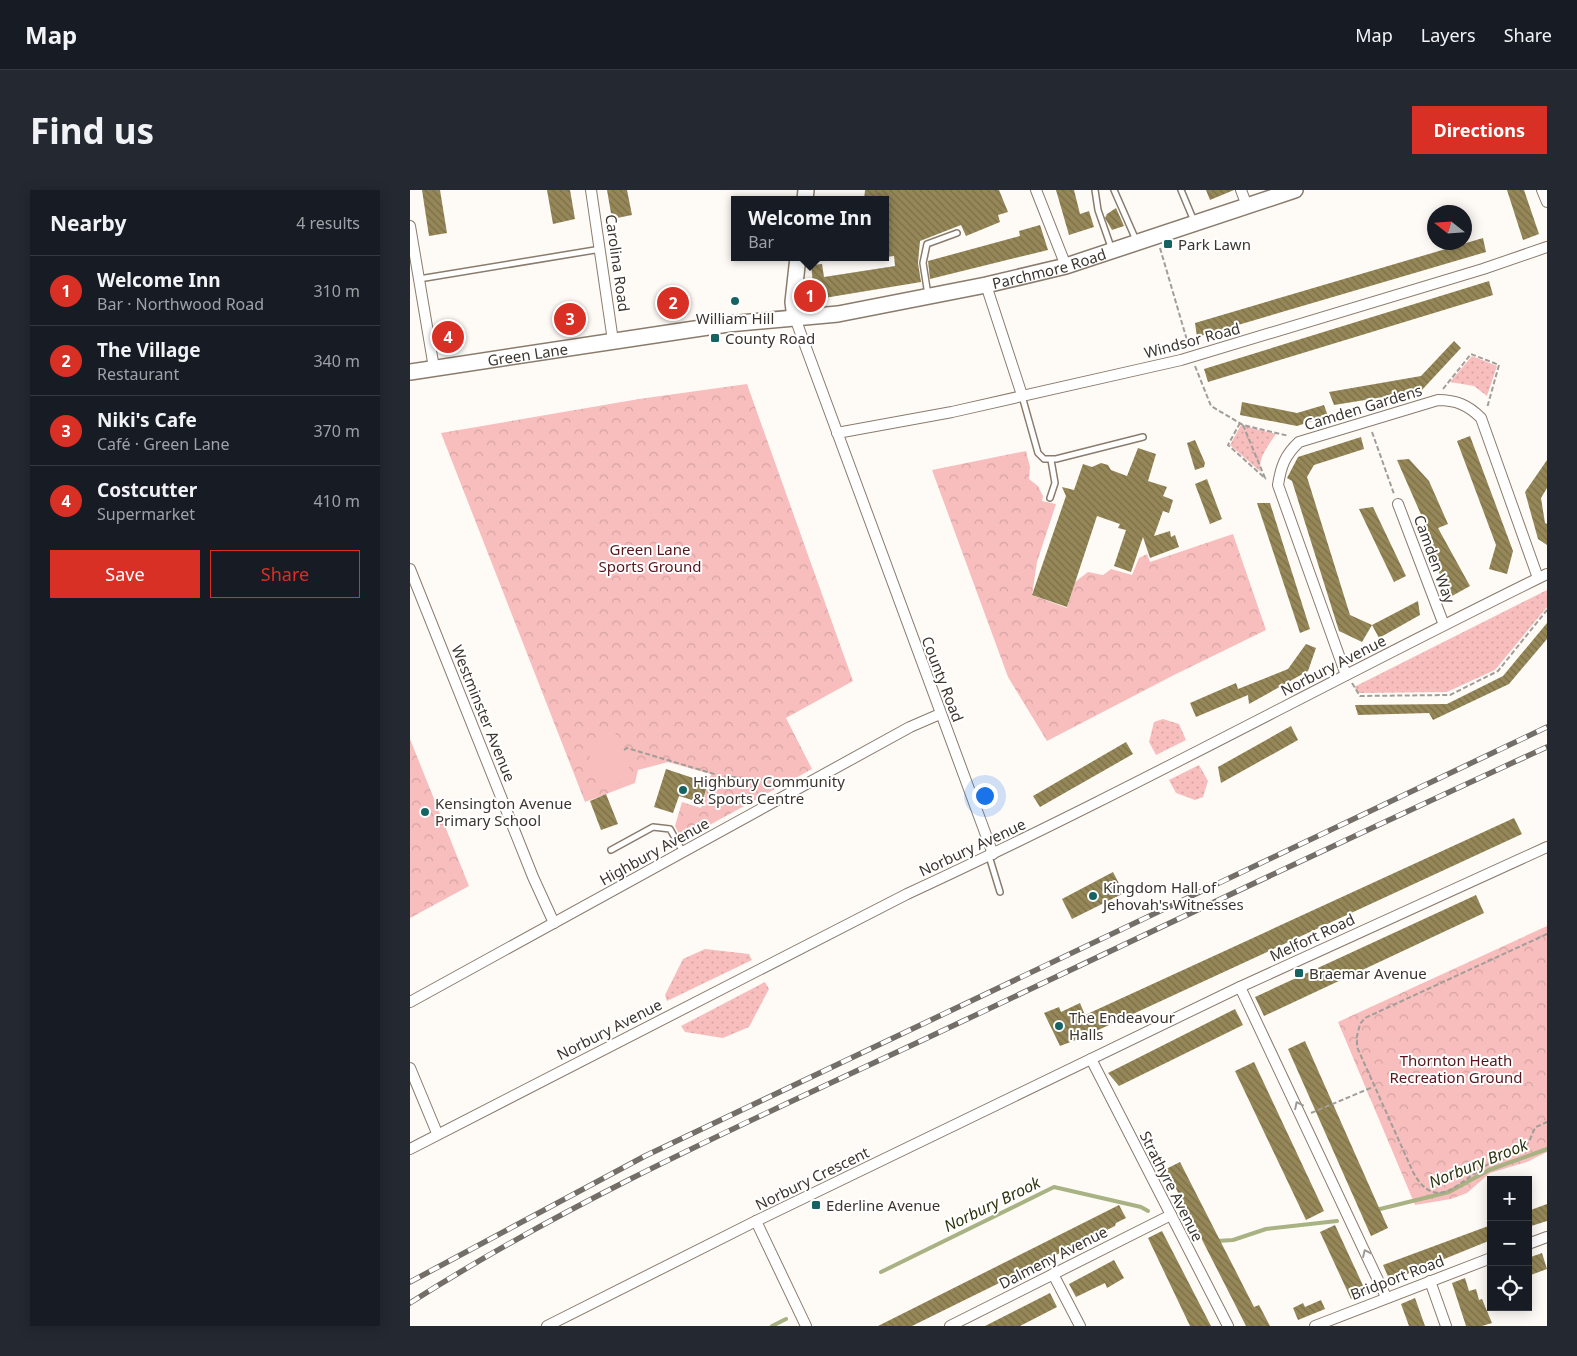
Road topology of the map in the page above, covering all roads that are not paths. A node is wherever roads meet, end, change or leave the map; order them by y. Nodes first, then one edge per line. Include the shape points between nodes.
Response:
1 (591, 190) edge
2 (1036, 190) edge
3 (1095, 190) edge
4 (1114, 190) edge
5 (1181, 190) edge
6 (1241, 190) edge
7 (1294, 190) edge
8 (1542, 190) edge
9 (1547, 202) edge
10 (1247, 206) junction
11 (1195, 224) junction
12 (410, 226) edge
13 (957, 233) dead end
14 (1137, 242) junction
15 (1547, 247) edge
16 (601, 249) junction
17 (1112, 250) junction
18 (798, 261) edge
19 (1066, 266) junction
20 (420, 279) junction
21 (986, 285) junction
22 (928, 296) junction
23 (795, 318) junction
24 (613, 341) junction
25 (434, 368) junction
26 (410, 372) edge
27 (1022, 395) junction
28 (837, 433) junction
29 (1143, 437) dead end
30 (1051, 460) junction
31 (1050, 498) dead end
32 (1398, 504) road end
33 (410, 569) edge
34 (1542, 576) edge
35 (1444, 625) junction
36 (1346, 675) junction
37 (940, 714) junction
38 (1547, 847) edge
39 (611, 850) dead end
40 (683, 852) junction
41 (991, 855) junction
42 (1000, 892) dead end
43 (554, 923) junction
44 (1240, 987) junction
45 (410, 1002) edge
46 (1091, 1059) junction
47 (410, 1068) edge
48 (437, 1133) junction
49 (410, 1149) edge
50 (1171, 1215) junction
51 (756, 1221) junction
52 (1547, 1237) edge
53 (1532, 1243) edge
54 (1487, 1260) edge
55 (1054, 1274) junction
56 (1430, 1281) junction
57 (1386, 1297) junction
58 (547, 1326) edge
59 (806, 1326) edge
60 (950, 1326) edge
61 (1080, 1326) edge
62 (1228, 1326) edge
63 (1315, 1326) edge
64 (1446, 1326) edge

1 - 16 street, Carolina Road
2 - 19 street
3 - 17 lane via 1098,210
4 - 14 lane
5 - 11 lane
6 - 10 street
7 - 10 main road, Parchmore Road
8 - 9 street
10 - 11 main road, Parchmore Road
11 - 14 main road, Parchmore Road
12 - 20 street
13 - 22 lane via 927,244 923,263
14 - 17 main road, Parchmore Road
15 - 27 street, Windsor Road via 1187,358
16 - 20 lane
16 - 24 street, Carolina Road
17 - 19 main road, Parchmore Road
18 - 23 main road via 793,302
19 - 21 main road, Parchmore Road
20 - 25 street
21 - 22 main road, Parchmore Road
21 - 27 street
22 - 23 main road, Parchmore Road via 838,314
23 - 24 main road, Green Lane
23 - 28 street, County Road
24 - 25 main road, Green Lane
25 - 26 main road, Green Lane
27 - 28 street, Windsor Road via 952,412
27 - 30 lane via 1038,453
28 - 37 street, County Road
29 - 30 lane
30 - 31 lane via 1055,483
32 - 35 street, Camden Way
33 - 43 street, Westminster Avenue
34 - 35 street, Norbury Avenue
34 - 36 street, Camden Gardens via 1481,418 1463,404 1438,400 1299,442 1288,452 1280,469 1278,485
35 - 36 street, Norbury Avenue
36 - 41 street, Norbury Avenue
37 - 40 street, Highbury Avenue via 910,727
37 - 41 street, County Road
38 - 44 street, Melfort Road
39 - 40 lane via 653,827 670,829
40 - 43 street, Highbury Avenue
41 - 42 lane
41 - 48 street, Norbury Avenue via 907,894
43 - 45 street, Highbury Avenue
44 - 46 street, Melfort Road
57 -> 44 street
46 - 50 street, Strathyre Avenue
46 - 51 street, Norbury Crescent
47 - 48 street
48 - 49 street, Norbury Avenue
50 - 55 street, Dalmeny Avenue
50 - 62 street, Strathyre Avenue
51 - 58 street, Norbury Crescent
51 - 59 street
52 - 53 street
54 - 56 street, Bridport Road
55 - 60 street, Dalmeny Avenue
55 - 61 street
56 - 57 street, Bridport Road
56 - 64 street
57 - 63 street, Bridport Road

